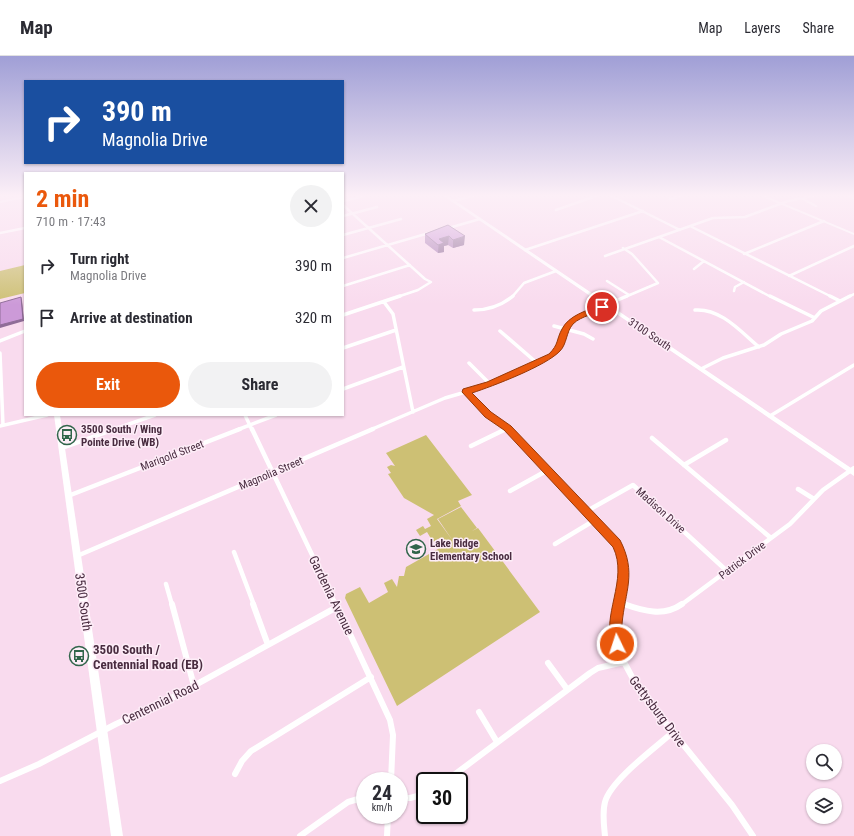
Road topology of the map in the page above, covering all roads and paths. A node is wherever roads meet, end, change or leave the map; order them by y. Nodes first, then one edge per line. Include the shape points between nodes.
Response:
1 (373, 232) edge
2 (432, 232) edge
3 (499, 232) edge
4 (578, 232) edge
5 (673, 232) edge
6 (702, 232) edge
7 (796, 232) edge
8 (659, 237) junction
9 (388, 245) junction
10 (854, 246) edge
11 (623, 248) junction
12 (525, 250) junction
13 (744, 254) junction
14 (604, 256) dead end
15 (344, 258) edge
16 (704, 261) junction
17 (410, 265) junction
18 (694, 269) dead end
19 (556, 271) junction
20 (789, 276) junction
21 (607, 281) dead end
22 (744, 282) junction
23 (344, 286) edge
24 (734, 291) dead end
25 (854, 294) edge
26 (629, 295) junction
27 (840, 301) junction
28 (384, 302) junction
29 (606, 305) junction
30 (474, 310) dead end
31 (695, 310) dead end
32 (344, 315) edge
33 (815, 318) junction
34 (554, 326) dead end
35 (566, 329) junction
36 (396, 330) junction
37 (24, 331) edge
38 (500, 331) dead end
39 (593, 339) dead end
40 (0, 341) edge
41 (759, 347) junction
42 (344, 348) edge
43 (0, 353) edge
44 (537, 363) junction
45 (469, 364) dead end
46 (854, 365) edge
47 (403, 367) junction
48 (701, 369) junction
49 (1, 380) edge
50 (490, 384) junction
51 (344, 389) edge
52 (466, 392) junction
53 (413, 412) junction
54 (43, 416) edge
55 (57, 416) edge
56 (152, 416) edge
57 (246, 416) edge
58 (273, 416) edge
59 (770, 416) junction
60 (250, 425) junction
61 (2, 426) edge
62 (508, 428) junction
63 (652, 438) dead end
64 (726, 440) dead end
65 (471, 446) dead end
66 (62, 448) junction
67 (684, 465) junction
68 (548, 470) junction
69 (853, 471) edge
70 (273, 472) junction
71 (798, 489) dead end
72 (510, 491) dead end
73 (68, 496) junction
74 (814, 499) junction
75 (587, 511) junction
76 (596, 520) junction
77 (771, 538) junction
78 (555, 544) dead end
79 (234, 552) dead end
80 (77, 556) junction
81 (727, 571) junction
82 (166, 584) dead end
83 (620, 603) junction
84 (337, 607) junction
85 (268, 645) junction
86 (624, 662) junction
87 (548, 663) dead end
88 (371, 677) junction
89 (194, 686) junction
90 (567, 689) junction
91 (479, 712) dead end
92 (102, 731) junction
93 (673, 732) junction
94 (497, 742) junction
95 (392, 772) edge
96 (458, 772) edge
97 (235, 774) dead end
98 (0, 781) edge
99 (356, 800) edge
100 (388, 824) edge
101 (117, 836) edge
102 (300, 836) edge
103 (387, 836) edge
104 (605, 836) edge
105 (753, 836) edge

1 - 9 street
2 - 9 street
3 - 12 street, 3100 South
4 - 12 street
5 - 8 street
6 - 13 street
7 - 13 street
8 - 11 street
8 - 16 street
9 - 15 street
9 - 17 street
10 - 20 street
11 - 14 street
11 - 26 street via 632,254 658,283
12 - 19 street, 3100 South
13 - 20 street
16 - 18 street
16 - 22 street
17 - 23 street
17 - 28 street via 431,282 418,290
19 - 29 street, 3100 South
19 - 30 street via 524,283 512,297 502,303 484,310
20 - 27 street
21 - 26 street
22 - 24 street via 735,287
22 - 33 street
25 - 27 street
26 - 29 street
27 - 33 street
28 - 32 street
28 - 36 street via 392,311
29 - 35 street via 576,318
29 - 48 street, 3100 South
31 - 41 street via 704,308 714,312
33 - 41 street
34 - 35 street
35 - 39 street
35 - 44 street, Magnolia Street via 556,352
36 - 42 street
36 - 47 street
37 - 40 street
38 - 44 street
41 - 48 street via 723,358
43 - 49 street
44 - 50 street, Magnolia Street
45 - 50 street
46 - 59 street
47 - 51 street
47 - 53 street
48 - 59 street, 3100 South
49 - 61 street
50 - 52 street, Magnolia Street
52 - 53 street, Magnolia Street via 452,395
52 - 62 street, Gettysburg Drive via 488,414
53 - 70 street, Magnolia Street
54 - 61 street
55 - 66 main road, 3500 South
56 - 66 street
57 - 60 street, Gardenia Avenue
58 - 60 street, Marigold Street
59 - 69 street, 3100 South
60 - 70 street, Gardenia Avenue
60 - 73 street, Marigold Street
62 - 65 street
62 - 68 street, Gettysburg Drive
63 - 67 street
64 - 67 street
66 - 73 main road, 3500 South
67 - 77 street
68 - 72 street
68 - 75 street, Gettysburg Drive
69 - 74 street, Patrick Drive via 833,482
70 - 80 street, Magnolia Street
70 - 84 street, Gardenia Avenue
71 - 74 street
73 - 80 main road, 3500 South
74 - 77 street, Patrick Drive via 790,524
75 - 76 street, Gettysburg Drive
75 - 81 street, Madison Drive via 633,485
76 - 78 street
76 - 83 street, Gettysburg Drive via 617,544 622,554 624,574
77 - 81 street, Patrick Drive
79 - 85 street
80 - 92 main road, 3500 South
81 - 83 street, Patrick Drive via 671,611 646,612
82 - 89 street
83 - 86 street, Gettysburg Drive via 615,634
84 - 85 street, Centennial Road
84 - 88 street, Gardenia Avenue
85 - 89 street, Centennial Road
86 - 90 street via 598,668
86 - 93 street, Gettysburg Drive via 639,690
87 - 90 street
88 - 95 street, Gardenia Avenue via 394,735
88 - 97 street via 251,751
89 - 92 street, Centennial Road
90 - 94 street
91 - 94 street
92 - 98 street, Centennial Road
92 - 101 main road, 3500 South
93 - 104 street via 608,792 604,801
93 - 105 street, Gettysburg Drive via 732,805
94 - 96 street
99 - 102 street via 348,802
100 - 103 street

